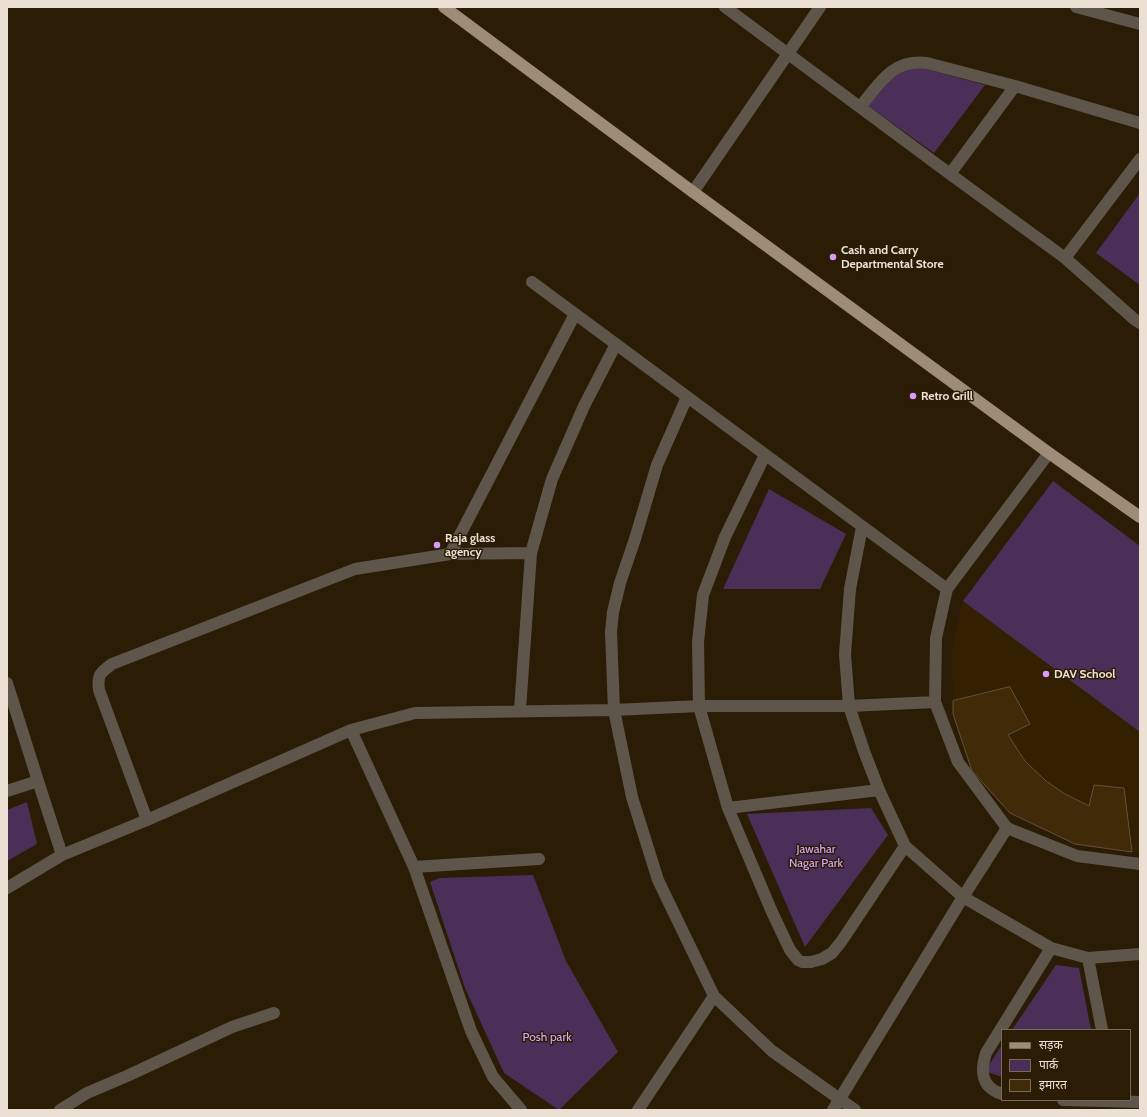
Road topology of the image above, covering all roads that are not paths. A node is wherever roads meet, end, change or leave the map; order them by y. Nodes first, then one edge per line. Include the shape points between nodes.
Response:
1 (444, 7) edge
2 (725, 7) edge
3 (820, 7) edge
4 (1076, 7) edge
5 (1140, 24) edge
6 (788, 54) junction
7 (1015, 86) junction
8 (860, 106) junction
9 (1140, 123) edge
10 (1140, 159) edge
11 (950, 174) junction
12 (692, 192) junction
13 (1065, 258) junction
14 (532, 282) dead end
15 (575, 314) junction
16 (1140, 323) edge
17 (616, 344) junction
18 (687, 397) junction
19 (1049, 453) junction
20 (765, 455) junction
21 (1138, 512) edge
22 (862, 527) junction
23 (531, 553) junction
24 (450, 554) junction
25 (946, 589) junction
26 (7, 684) edge
27 (935, 702) junction
28 (699, 706) junction
29 (849, 706) junction
30 (520, 710) junction
31 (614, 710) junction
32 (351, 730) junction
33 (38, 781) junction
34 (879, 790) junction
35 (7, 791) edge
36 (728, 808) junction
37 (147, 820) junction
38 (1007, 828) junction
39 (905, 846) junction
40 (62, 855) junction
41 (539, 859) dead end
42 (1140, 864) edge
43 (414, 867) junction
44 (7, 888) edge
45 (963, 897) junction
46 (1051, 948) junction
47 (1140, 954) edge
48 (1088, 958) junction
49 (714, 996) junction
50 (274, 1013) dead end
51 (1102, 1029) edge
52 (1001, 1094) edge
53 (1115, 1101) edge
54 (1140, 1102) edge
55 (837, 1105) edge
56 (60, 1110) edge
57 (520, 1110) edge
58 (638, 1110) edge
59 (855, 1110) edge

1 - 12 main road
2 - 6 street
3 - 6 street
4 - 5 street
6 - 8 street
6 - 12 street
7 - 8 street via 927,63 909,62 891,70
7 - 9 street
7 - 11 street
8 - 11 street
10 - 13 street
11 - 13 street
12 - 19 main road
13 - 16 street
14 - 15 street
15 - 17 street
15 - 24 street
17 - 18 street
17 - 23 street via 584,406 552,480
18 - 20 street
18 - 31 street via 657,465 616,598 611,632
19 - 21 main road
19 - 25 street
20 - 22 street
20 - 28 street via 725,537 703,595 698,642
22 - 25 street
22 - 29 street via 850,589 846,654
23 - 24 street
23 - 30 street
24 - 37 street via 355,569 112,664 102,672 98,680 102,702
25 - 27 street via 936,638
26 - 33 street
27 - 29 street
27 - 38 street via 958,762
28 - 29 street
28 - 31 street
28 - 36 street
29 - 34 street
30 - 31 street
30 - 32 street via 415,712
31 - 49 street via 632,797 658,880
32 - 37 street
32 - 43 street
33 - 35 street
33 - 40 street
34 - 36 street
34 - 39 street
36 - 39 street via 790,950 802,962 816,961 832,953
37 - 40 street
38 - 42 street via 1077,856
38 - 45 street
39 - 45 street
40 - 44 street
41 - 43 street
43 - 57 street via 471,1032 494,1077
45 - 46 street
45 - 55 street
46 - 48 street
46 - 52 street via 986,1053 982,1066 983,1076 988,1086
47 - 48 street
48 - 51 street
49 - 55 street via 772,1051
49 - 58 street
50 - 56 street via 232,1027 87,1093
53 - 54 street
55 - 59 street

